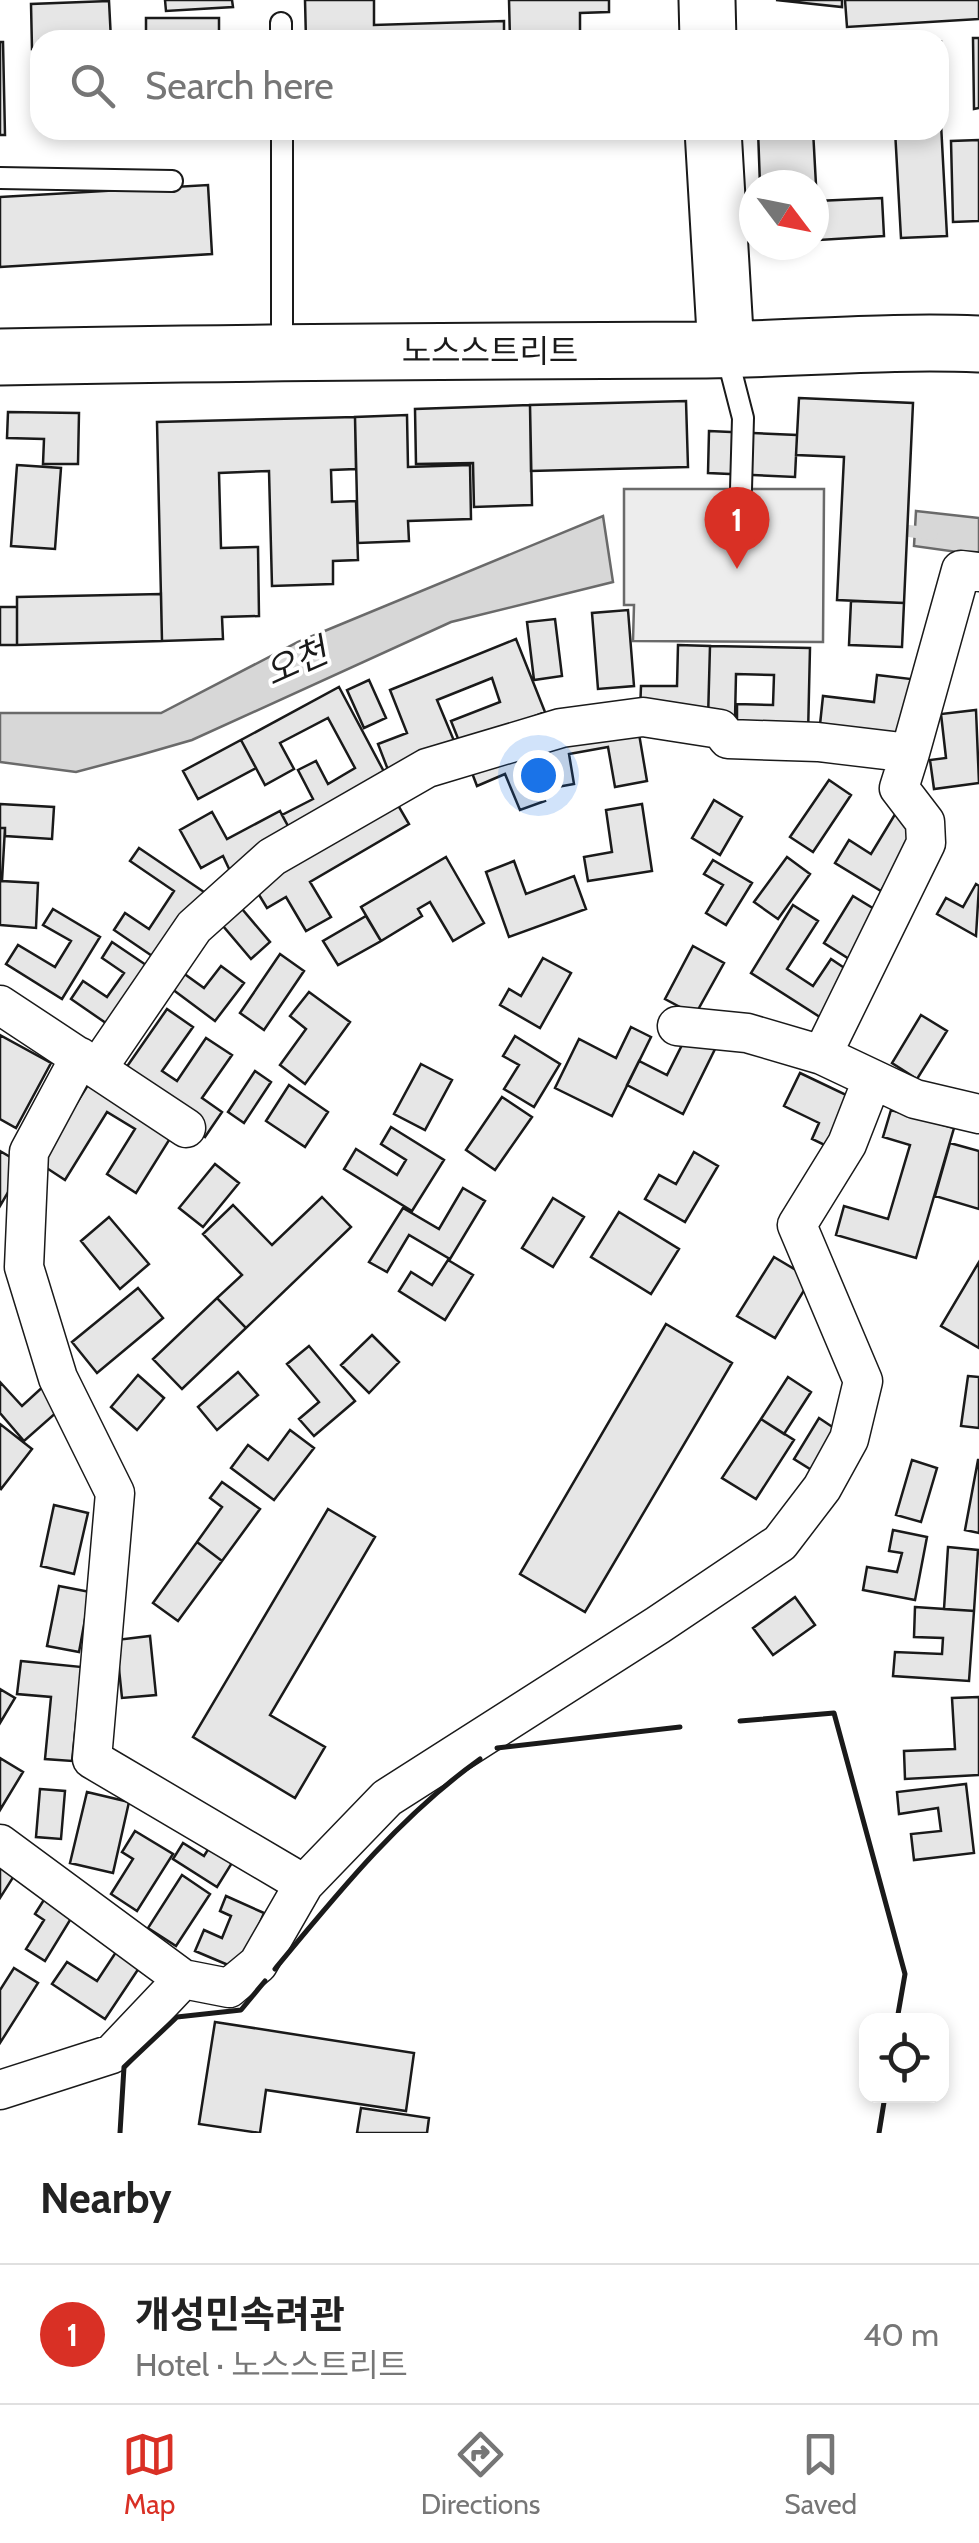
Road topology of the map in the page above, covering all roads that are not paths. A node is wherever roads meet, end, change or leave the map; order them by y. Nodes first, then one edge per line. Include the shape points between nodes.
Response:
1 (706, 0) edge
2 (708, 30) edge
3 (282, 140) edge
4 (714, 140) edge
5 (0, 178) edge
6 (172, 180) dead end
7 (979, 344) edge
8 (726, 350) junction
9 (282, 351) junction
10 (0, 356) edge
11 (741, 489) dead end
12 (979, 572) edge
13 (910, 753) junction
14 (0, 1004) edge
15 (676, 1026) dead end
16 (822, 1055) junction
17 (89, 1063) junction
18 (872, 1080) junction
19 (979, 1114) edge
20 (186, 1128) dead end
21 (0, 1844) edge
22 (304, 1884) junction
23 (184, 1979) junction
24 (0, 2090) edge

1 - 2 main road
3 - 9 lane
4 - 8 main road
5 - 6 lane
7 - 8 main road, 노스스트리트
8 - 9 main road, 노스스트리트
8 - 11 lane via 743,418
9 - 10 main road, 노스스트리트
12 - 13 street via 961,570
13 - 16 street via 899,788 925,822 926,842
13 - 17 street via 728,739 720,730 643,717 560,728 427,768 272,857 194,927
14 - 17 street
15 - 16 street via 747,1034
16 - 18 street
17 - 20 street
17 - 22 street via 28,1152 24,1267 58,1378 115,1493 92,1759
18 - 19 street via 915,1100
18 - 22 street via 847,1144 796,1225 863,1381 850,1439 822,1488 780,1543 387,1798
21 - 23 street
22 - 23 street via 258,1964 229,1988
23 - 24 street via 112,2054

